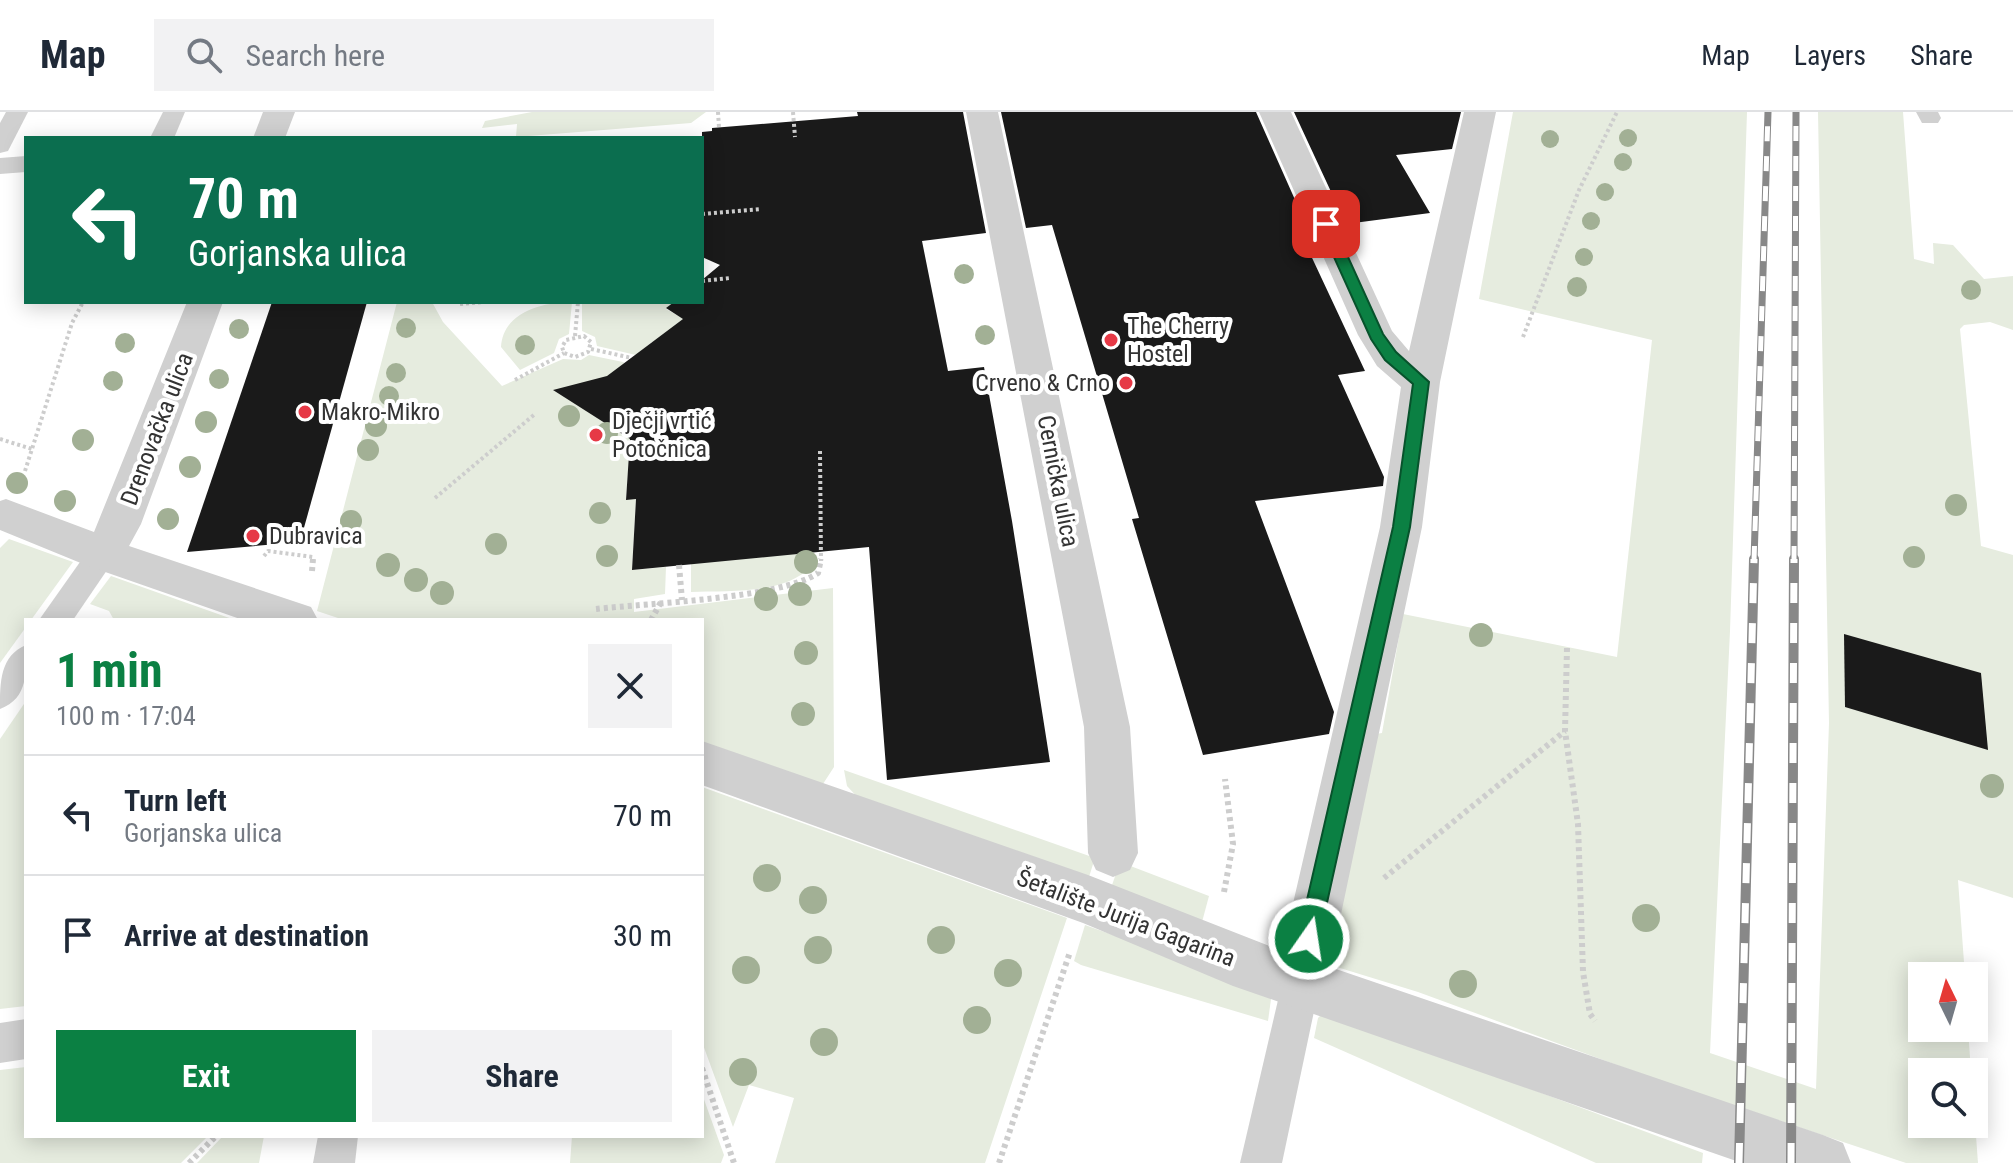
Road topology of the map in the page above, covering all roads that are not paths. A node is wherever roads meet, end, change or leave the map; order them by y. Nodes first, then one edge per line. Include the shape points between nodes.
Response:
1 (17, 112) edge
2 (174, 112) edge
3 (279, 112) edge
4 (982, 112) edge
5 (1275, 112) edge
6 (1480, 112) edge
7 (163, 136) edge
8 (270, 136) edge
9 (0, 146) edge
10 (24, 164) edge
11 (0, 166) edge
12 (204, 304) edge
13 (1421, 382) junction
14 (5, 515) edge
15 (103, 554) junction
16 (56, 618) edge
17 (290, 618) edge
18 (24, 662) edge
19 (0, 694) edge
20 (704, 764) edge
21 (1113, 853) dead end
22 (1305, 961) junction
23 (24, 1039) edge
24 (0, 1043) edge
25 (338, 1138) edge
26 (334, 1163) edge
27 (1261, 1163) edge
28 (1823, 1163) edge

1 - 9 lane
2 - 7 lane
3 - 8 street
4 - 21 street, Cernička ulica via 1107,727
5 - 13 street via 1376,335 1390,356
6 - 13 street
10 - 11 lane
12 - 15 street, Drenovačka ulica via 120,524
13 - 22 street via 1401,527
14 - 15 street
15 - 16 lane
15 - 17 street
18 - 19 lane
20 - 22 street, Šetalište Jurija Gagarina via 1088,900 1213,951
22 - 27 lane
22 - 28 street, Šetalište Jurija Gagarina
23 - 24 lane
25 - 26 lane

